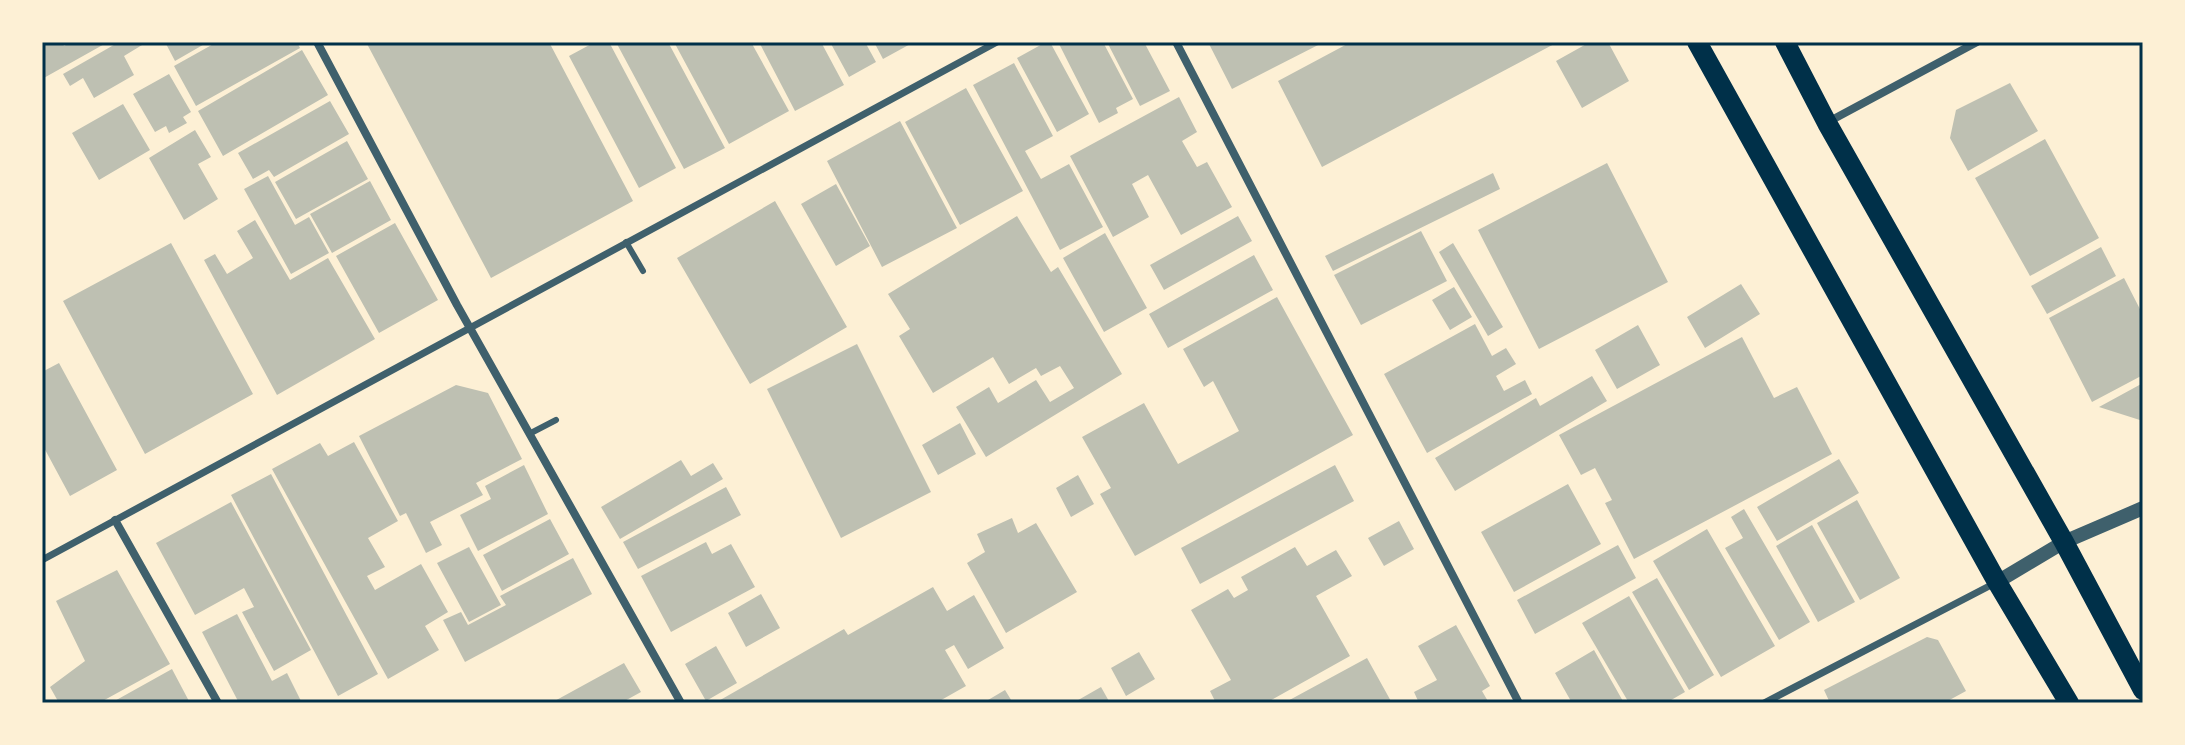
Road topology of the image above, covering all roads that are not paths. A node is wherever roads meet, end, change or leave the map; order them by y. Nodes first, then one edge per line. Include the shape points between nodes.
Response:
1 (317, 42) edge
2 (997, 42) edge
3 (1176, 42) edge
4 (1697, 42) edge
5 (1785, 42) edge
6 (1977, 42) edge
7 (1827, 123) junction
8 (626, 242) junction
9 (643, 271) dead end
10 (470, 329) junction
11 (556, 420) dead end
12 (529, 434) junction
13 (2143, 508) edge
14 (115, 520) junction
15 (2064, 542) junction
16 (42, 560) edge
17 (1997, 582) junction
18 (2143, 690) edge
19 (218, 703) edge
20 (681, 703) edge
21 (1519, 703) edge
22 (1764, 703) edge
23 (2069, 703) edge

1 - 10 street
2 - 8 street
3 - 21 street
4 - 17 main road
5 - 7 main road
6 - 7 street
7 - 15 main road
8 - 9 lane
8 - 10 street
10 - 12 street
10 - 14 street
11 - 12 lane
12 - 20 street
13 - 15 street
14 - 16 street
14 - 19 street
15 - 17 street
15 - 18 main road
17 - 22 street
17 - 23 main road

